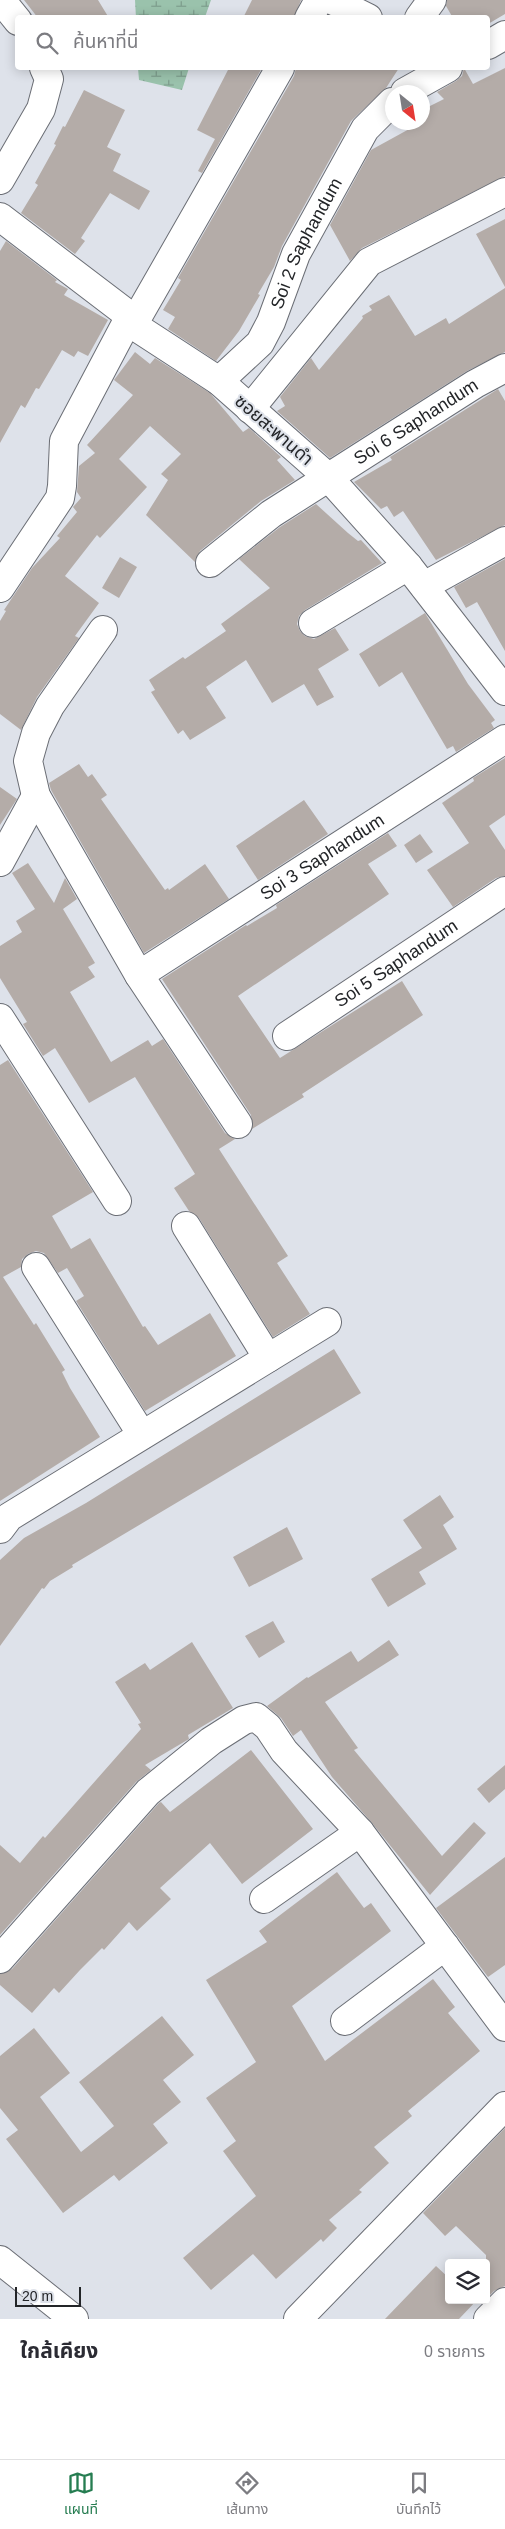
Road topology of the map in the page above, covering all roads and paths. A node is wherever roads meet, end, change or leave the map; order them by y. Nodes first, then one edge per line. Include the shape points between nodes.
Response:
1 (2, 0) edge
2 (319, 0) edge
3 (332, 0) edge
4 (432, 0) edge
5 (311, 15) edge
6 (362, 15) edge
7 (421, 15) edge
8 (15, 17) edge
9 (505, 35) edge
10 (490, 44) edge
11 (45, 70) edge
12 (279, 70) edge
13 (444, 70) edge
14 (418, 85) edge
15 (385, 109) edge
16 (0, 180) edge
17 (505, 192) edge
18 (0, 217) edge
19 (131, 320) junction
20 (505, 368) edge
21 (219, 381) junction
22 (250, 409) junction
23 (329, 478) junction
24 (505, 541) edge
25 (210, 563) dead end
26 (416, 576) junction
27 (0, 588) edge
28 (313, 623) dead end
29 (103, 630) dead end
30 (505, 691) edge
31 (505, 739) edge
32 (36, 796) junction
33 (0, 862) edge
34 (505, 892) edge
35 (138, 975) junction
36 (0, 1018) edge
37 (287, 1036) dead end
38 (238, 1124) dead end
39 (117, 1201) dead end
40 (186, 1226) dead end
41 (36, 1267) dead end
42 (326, 1322) dead end
43 (268, 1358) junction
44 (142, 1435) junction
45 (3, 1517) edge
46 (360, 1832) junction
47 (264, 1899) dead end
48 (445, 1946) junction
49 (0, 1958) edge
50 (345, 2021) dead end
51 (505, 2027) edge
52 (505, 2106) edge
53 (0, 2260) edge
54 (505, 2302) edge
55 (74, 2319) edge
56 (298, 2319) edge
57 (488, 2319) edge

1 - 8 street
2 - 5 street
3 - 6 street
4 - 7 street
9 - 10 street
11 - 16 street via 49,79 41,109
12 - 19 street
13 - 14 street
15 - 21 street, Soi 2 Saphandum via 365,129 296,254 260,343
17 - 22 street via 369,262
18 - 19 street, ซอยสะพานดำ
19 - 21 street, ซอยสะพานดำ
19 - 27 street via 64,441 60,498
20 - 23 street, Soi 6 Saphandum
21 - 22 street, ซอยสะพานดำ
22 - 23 street, ซอยสะพานดำ
23 - 25 street, Soi 6 Saphandum via 271,514
23 - 26 street, ซอยสะพานดำ
24 - 26 street
26 - 28 street
26 - 30 street, ซอยสะพานดำ
29 - 32 street via 50,706 36,733 28,761
31 - 35 street, Soi 3 Saphandum
32 - 33 street
32 - 35 street
34 - 37 street, Soi 5 Saphandum
35 - 38 street
36 - 39 street
40 - 43 street
41 - 44 street
42 - 43 street
43 - 44 street
44 - 45 street
46 - 47 street
46 - 48 street
46 - 49 street via 284,1751 262,1721 256,1717 244,1720 211,1741 148,1792
48 - 50 street
48 - 51 street
52 - 56 street
53 - 55 street
54 - 57 street

